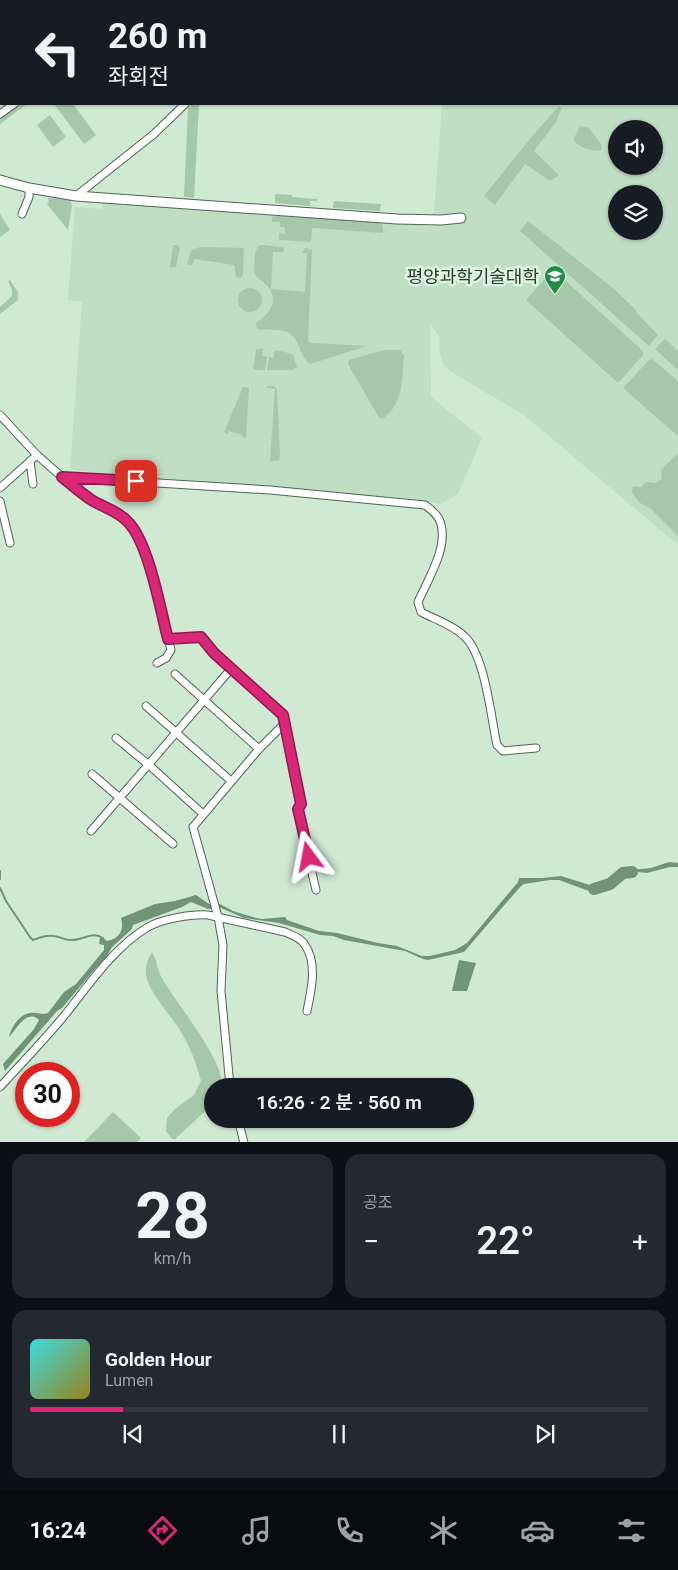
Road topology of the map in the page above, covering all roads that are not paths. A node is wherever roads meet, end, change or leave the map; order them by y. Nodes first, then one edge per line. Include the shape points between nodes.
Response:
1 (13, 105) edge
2 (184, 105) edge
3 (0, 114) edge
4 (0, 180) edge
5 (30, 188) junction
6 (76, 196) junction
7 (22, 214) dead end
8 (462, 218) dead end
9 (0, 415) edge
10 (3, 424) edge
11 (37, 455) junction
12 (30, 462) junction
13 (62, 477) junction
14 (33, 484) dead end
15 (0, 488) edge
16 (0, 501) edge
17 (10, 544) dead end
18 (168, 639) junction
19 (156, 663) dead end
20 (231, 669) junction
21 (175, 674) dead end
22 (204, 701) junction
23 (146, 706) dead end
24 (284, 724) junction
25 (176, 733) junction
26 (116, 738) dead end
27 (536, 748) dead end
28 (259, 749) junction
29 (149, 765) junction
30 (92, 774) dead end
31 (231, 781) junction
32 (121, 798) junction
33 (203, 814) junction
34 (91, 831) dead end
35 (173, 844) dead end
36 (316, 890) dead end
37 (218, 917) junction
38 (307, 1012) dead end
39 (229, 1078) edge
40 (0, 1087) edge
41 (240, 1128) edge
42 (244, 1142) edge

1 - 3 street
2 - 6 street via 154,134
4 - 5 street
5 - 6 street
5 - 7 street
6 - 8 street via 397,219
9 - 10 street
10 - 11 street
11 - 12 street
11 - 13 street
12 - 14 street
12 - 15 street
13 - 18 street via 128,522 140,538
13 - 27 street via 260,490 425,506 438,517 442,527 442,546 418,602 420,612 471,642 482,671 497,745 503,751
16 - 17 street
18 - 19 street via 171,650 166,658
18 - 20 street via 201,637
20 - 22 street
20 - 24 street via 283,715
21 - 22 street
22 - 25 street
22 - 28 street
23 - 25 street
24 - 28 street
24 - 36 street
25 - 29 street
25 - 31 street
26 - 29 street
28 - 31 street
29 - 32 street
29 - 33 street
30 - 32 street
31 - 33 street
32 - 34 street
32 - 35 street
33 - 37 street via 193,827
37 - 38 street via 285,932 305,944 313,982
37 - 39 street via 223,945 221,991
37 - 40 street via 199,915 164,921 137,934 115,954
41 - 42 street

